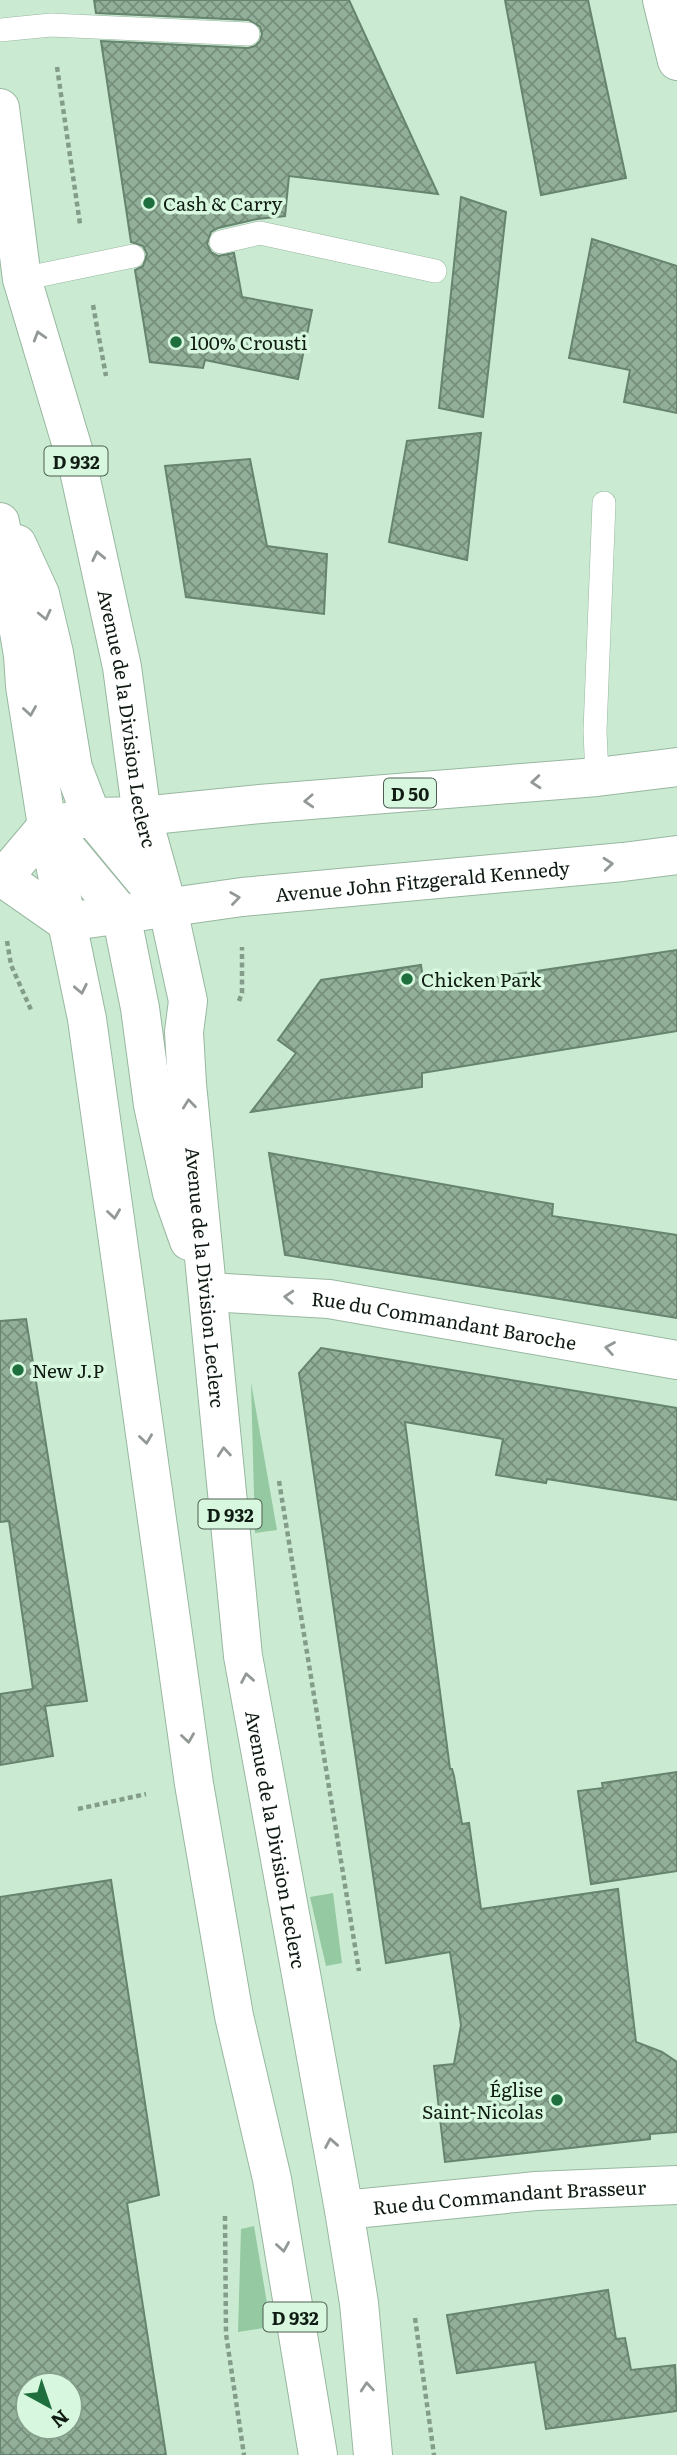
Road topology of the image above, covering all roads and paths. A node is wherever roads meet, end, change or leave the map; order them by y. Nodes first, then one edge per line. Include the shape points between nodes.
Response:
1 (662, 0) edge
2 (0, 30) edge
3 (248, 34) dead end
4 (677, 61) edge
5 (0, 108) edge
6 (221, 242) dead end
7 (133, 256) dead end
8 (435, 271) dead end
9 (22, 279) junction
10 (604, 503) dead end
11 (0, 508) edge
12 (0, 522) edge
13 (677, 767) edge
14 (597, 777) junction
15 (142, 816) junction
16 (92, 817) junction
17 (47, 826) junction
18 (677, 855) edge
19 (1, 878) edge
20 (168, 909) junction
21 (121, 914) junction
22 (66, 922) junction
23 (11, 965) dead end
24 (242, 993) dead end
25 (238, 1003) dead end
26 (34, 1016) dead end
27 (208, 1292) junction
28 (677, 1360) edge
29 (278, 1474) dead end
30 (107, 1802) dead end
31 (78, 1809) dead end
32 (359, 1971) dead end
33 (677, 2186) edge
34 (344, 2210) junction
35 (415, 2318) dead end
36 (318, 2455) edge
37 (373, 2455) edge
38 (434, 2455) edge

1 - 4 main road
2 - 3 lane via 51,25
5 - 9 main road, Avenue de la Division Leclerc / D 932
6 - 8 lane via 260,233
7 - 9 lane
15 -> 9 main road, Avenue de la Division Leclerc / D 932 via 122,667 78,466
10 - 14 lane
11 -> 16 main road via 40,594 73,768
12 -> 17 main road, D 932
13 - 14 main road, D 50
14 -> 15 main road, D 50
15 - 16 main road
15 - 20 main road, Avenue de la Division Leclerc / D 932
16 - 17 main road
16 - 20 main road
17 - 19 main road
17 - 21 main road
17 - 22 main road, D 932
20 -> 18 main road, Avenue John Fitzgerald Kennedy via 242,897
19 - 22 main road
20 - 21 main road, Avenue John Fitzgerald Kennedy
27 -> 20 main road, Avenue de la Division Leclerc / D 932 via 184,1045 188,1001
21 - 22 main road, Avenue John Fitzgerald Kennedy
21 - 27 main road via 172,1194
22 -> 36 main road, D 932 via 87,1019 194,1784 234,2017 272,2179
23 - 26 path
24 - 25 path
28 -> 27 main road, Rue du Commandant Baroche via 329,1299
34 -> 27 main road, Avenue de la Division Leclerc / D 932 via 243,1656
29 - 32 path
30 - 31 path
33 - 34 main road, Rue du Commandant Brasseur via 536,2192
37 -> 34 main road, Avenue de la Division Leclerc / D 932 via 359,2302
35 - 38 path

